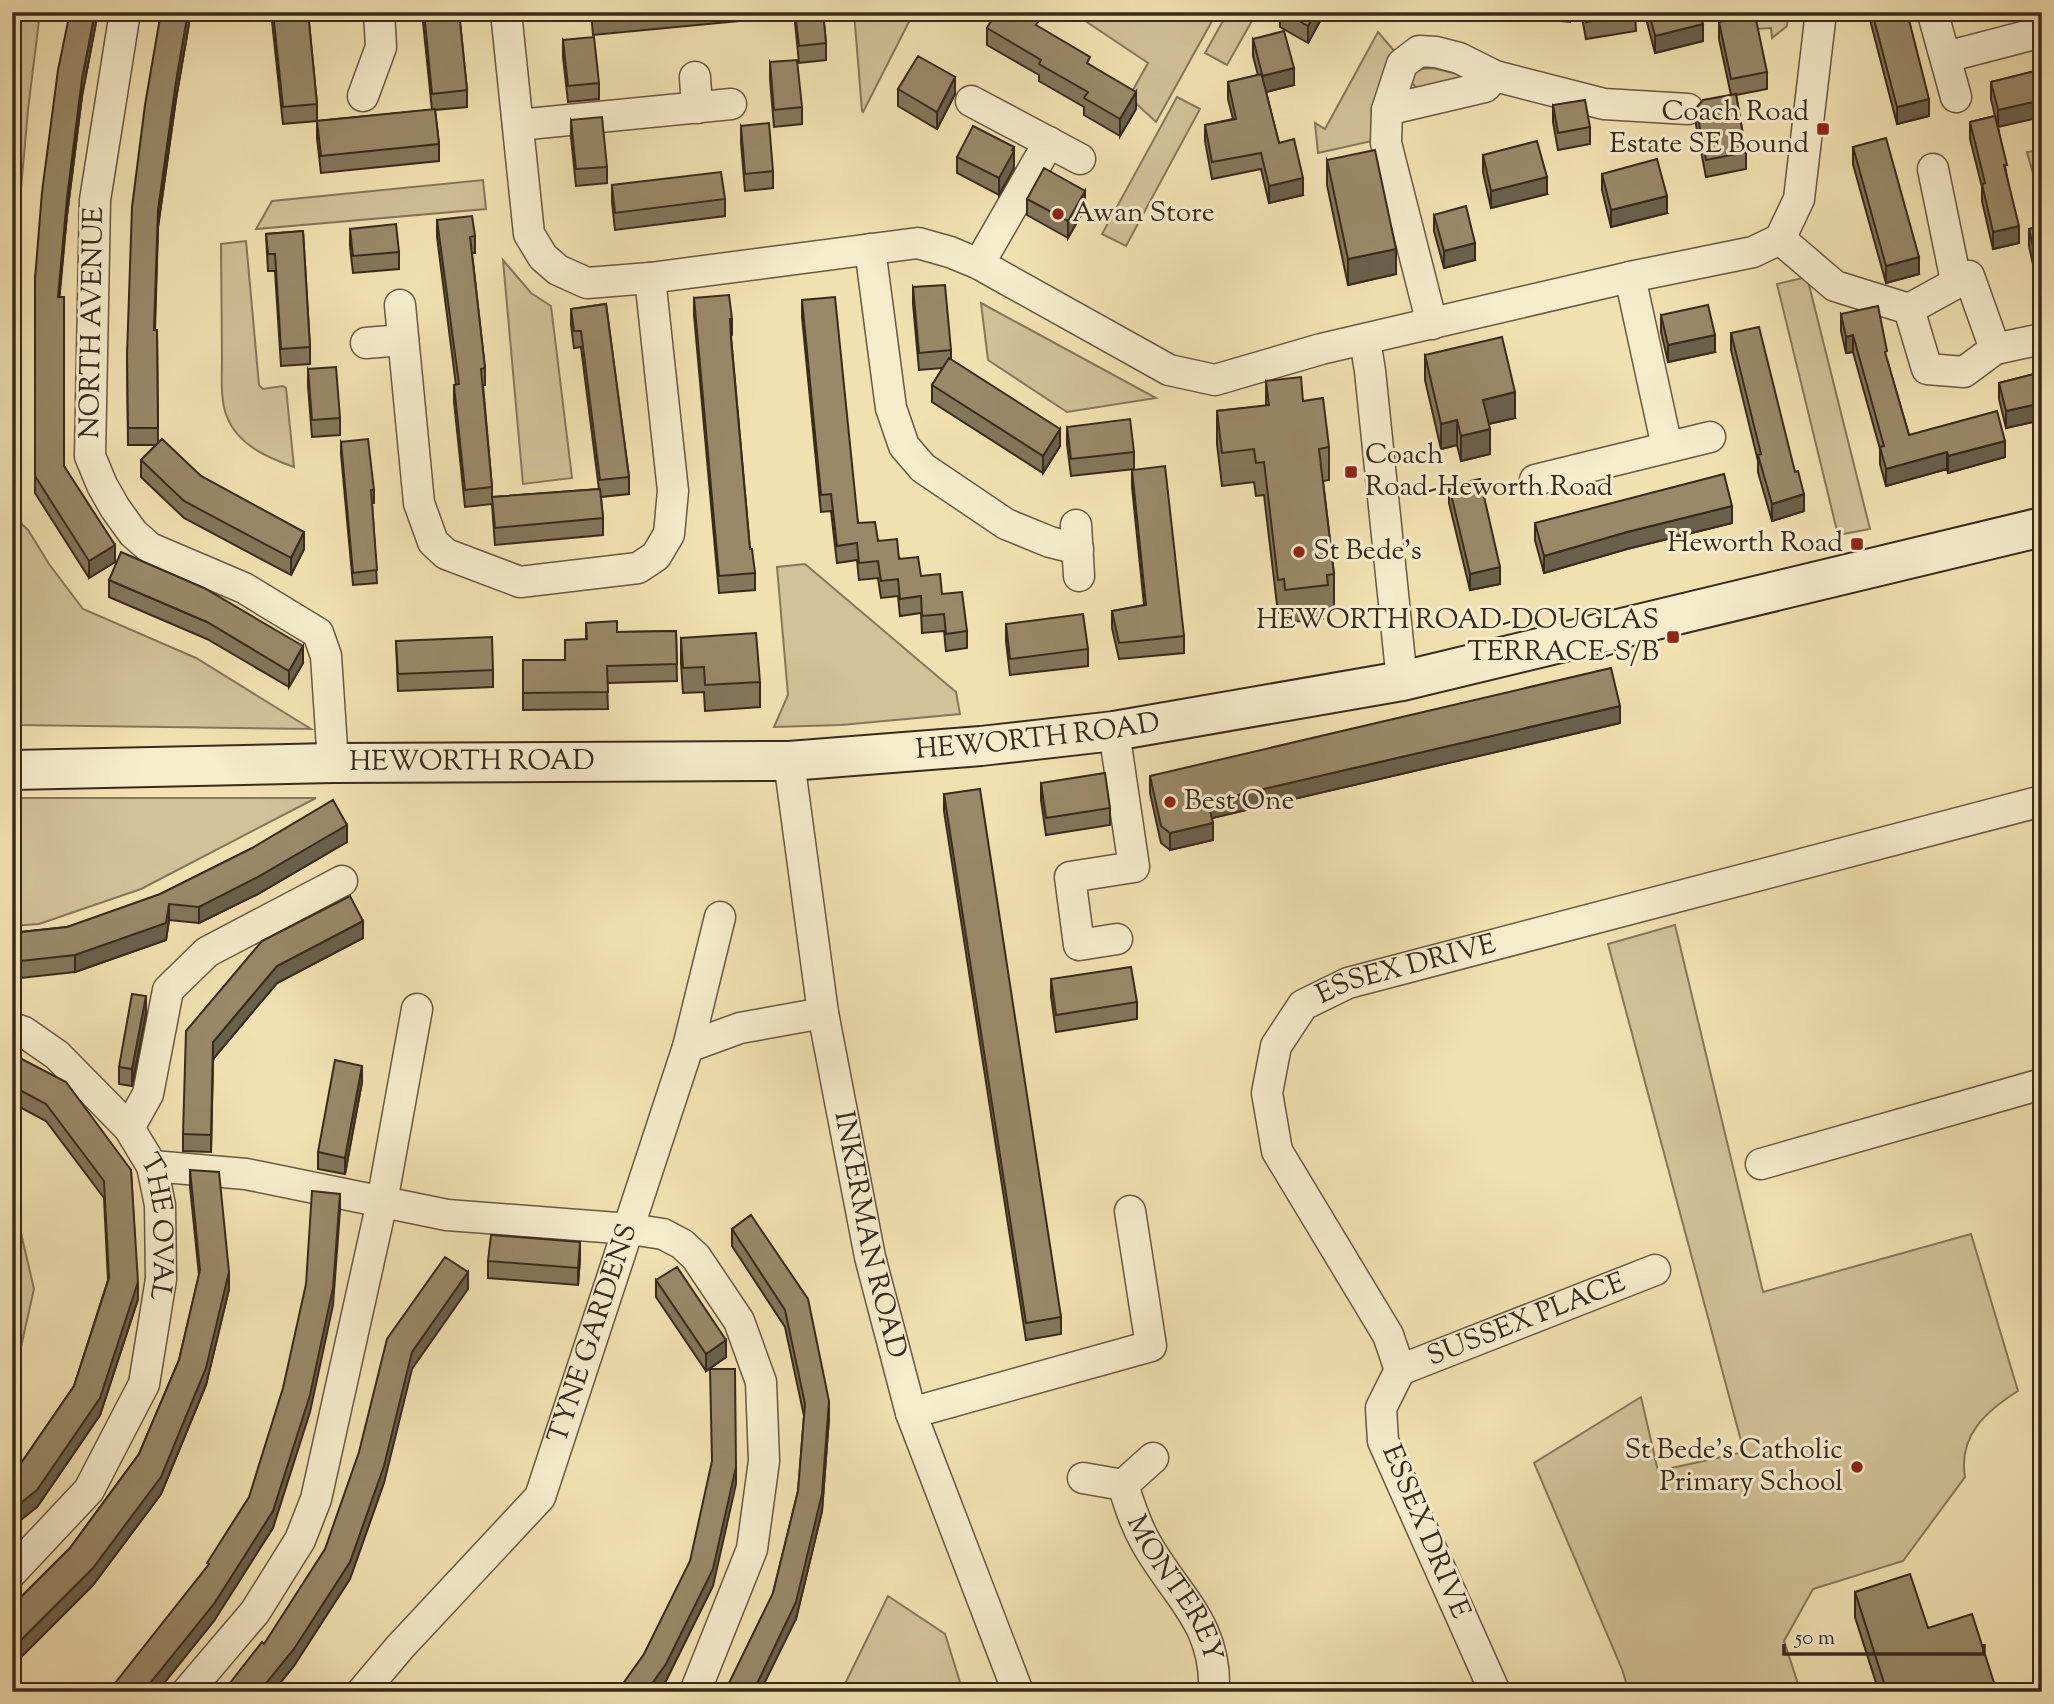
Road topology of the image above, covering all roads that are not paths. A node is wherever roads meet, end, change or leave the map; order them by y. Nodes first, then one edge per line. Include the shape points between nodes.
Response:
1 (125, 12) edge
2 (379, 12) edge
3 (506, 12) edge
4 (1821, 12) edge
5 (1933, 14) dead end
6 (2042, 32) edge
7 (1946, 57) junction
8 (1494, 76) junction
9 (695, 77) dead end
10 (363, 96) dead end
11 (1956, 97) dead end
12 (971, 101) dead end
13 (731, 104) dead end
14 (697, 107) junction
15 (1688, 109) dead end
16 (1387, 110) junction
17 (517, 125) junction
18 (1049, 142) junction
19 (1080, 159) dead end
20 (1933, 169) dead end
21 (1780, 239) junction
22 (870, 249) junction
23 (979, 264) junction
24 (1630, 277) junction
25 (650, 278) junction
26 (1956, 281) junction
27 (400, 305) dead end
28 (1909, 309) junction
29 (1432, 324) junction
30 (2042, 339) edge
31 (402, 340) junction
32 (1365, 340) junction
33 (366, 343) dead end
34 (1994, 349) junction
35 (1710, 437) dead end
36 (1667, 447) junction
37 (1555, 483) dead end
38 (2042, 527) edge
39 (1078, 550) dead end
40 (1402, 681) junction
41 (1114, 731) junction
42 (789, 761) junction
43 (333, 763) junction
44 (12, 770) edge
45 (2042, 802) edge
46 (342, 881) dead end
47 (720, 917) dead end
48 (1117, 939) dead end
49 (416, 1009) dead end
50 (823, 1013) junction
51 (12, 1028) edge
52 (688, 1048) junction
53 (2042, 1084) edge
54 (129, 1128) junction
55 (1760, 1164) dead end
56 (152, 1166) junction
57 (382, 1202) junction
58 (1130, 1211) dead end
59 (630, 1229) junction
60 (1655, 1270) dead end
61 (1400, 1370) junction
62 (911, 1413) junction
63 (1153, 1458) dead end
64 (1083, 1478) dead end
65 (1123, 1485) junction
66 (12, 1572) edge
67 (187, 1692) edge
68 (362, 1692) edge
69 (695, 1692) edge
70 (1018, 1692) edge
71 (1214, 1692) edge
72 (1494, 1692) edge

1 - 43 street, NORTH AVENUE via 95,200 90,456 115,508 150,548 244,588 318,634 326,656
2 - 10 street via 381,47
3 - 17 street
4 - 21 street via 1799,199
5 - 7 street
6 - 7 street
7 - 11 street
8 - 15 street via 1604,104
8 - 16 street via 1485,88
8 - 16 street via 1459,58 1419,51 1402,64
9 - 14 street
12 - 18 street via 1013,108
13 - 14 street
14 - 17 street
16 - 29 street via 1386,143
17 - 25 street via 529,234 543,257 558,270 587,283
18 - 19 street
18 - 23 street
20 - 26 street
21 - 24 street via 1753,252
21 - 28 street via 1835,286
22 - 23 street via 918,243
22 - 25 street
22 - 39 street via 891,408 904,446 923,468 1006,524
23 - 32 street via 1169,370 1215,380
24 - 29 street
24 - 36 street
25 - 31 street via 673,491 669,534 656,556 638,568 520,582 446,554 433,542 419,503
26 - 28 street
26 - 34 street via 1969,276
27 - 31 street
28 - 34 street via 1927,369 1964,372
29 - 32 street
30 - 34 street
31 - 33 street
32 - 40 street
35 - 36 street
36 - 37 street
38 - 40 street, HEWORTH ROAD
40 - 41 street, HEWORTH ROAD
41 - 42 street, HEWORTH ROAD
41 - 48 street via 1134,867 1070,877 1079,945
42 - 43 street, HEWORTH ROAD
42 - 50 street, INKERMAN ROAD
43 - 44 street, HEWORTH ROAD
45 - 61 street, ESSEX DRIVE via 1348,983 1303,1005 1276,1046 1267,1093 1277,1151 1388,1335
46 - 54 street via 207,952 168,990 148,1094
47 - 52 street, TYNE GARDENS
49 - 57 street
50 - 52 street via 740,1028
50 - 62 street, INKERMAN ROAD via 870,1257
51 - 54 street, THE OVAL via 57,1055
52 - 59 street, TYNE GARDENS
53 - 55 street
54 - 56 street, THE OVAL
56 - 57 street via 246,1174
56 - 66 street, THE OVAL via 160,1205 161,1279 144,1384 89,1490
57 - 59 street via 447,1215
57 - 67 street via 308,1520 255,1612
58 - 62 street via 1151,1346
59 - 68 street, TYNE GARDENS via 540,1497
59 - 69 street via 663,1234 696,1257 739,1321 761,1382 764,1461 752,1549
60 - 61 street, SUSSEX PLACE
61 - 72 street, ESSEX DRIVE via 1381,1408 1383,1441
62 - 70 street, INKERMAN ROAD
63 - 65 street, MONTEREY
64 - 65 street, MONTEREY
65 - 71 street, MONTEREY via 1146,1543 1206,1633 1215,1668

